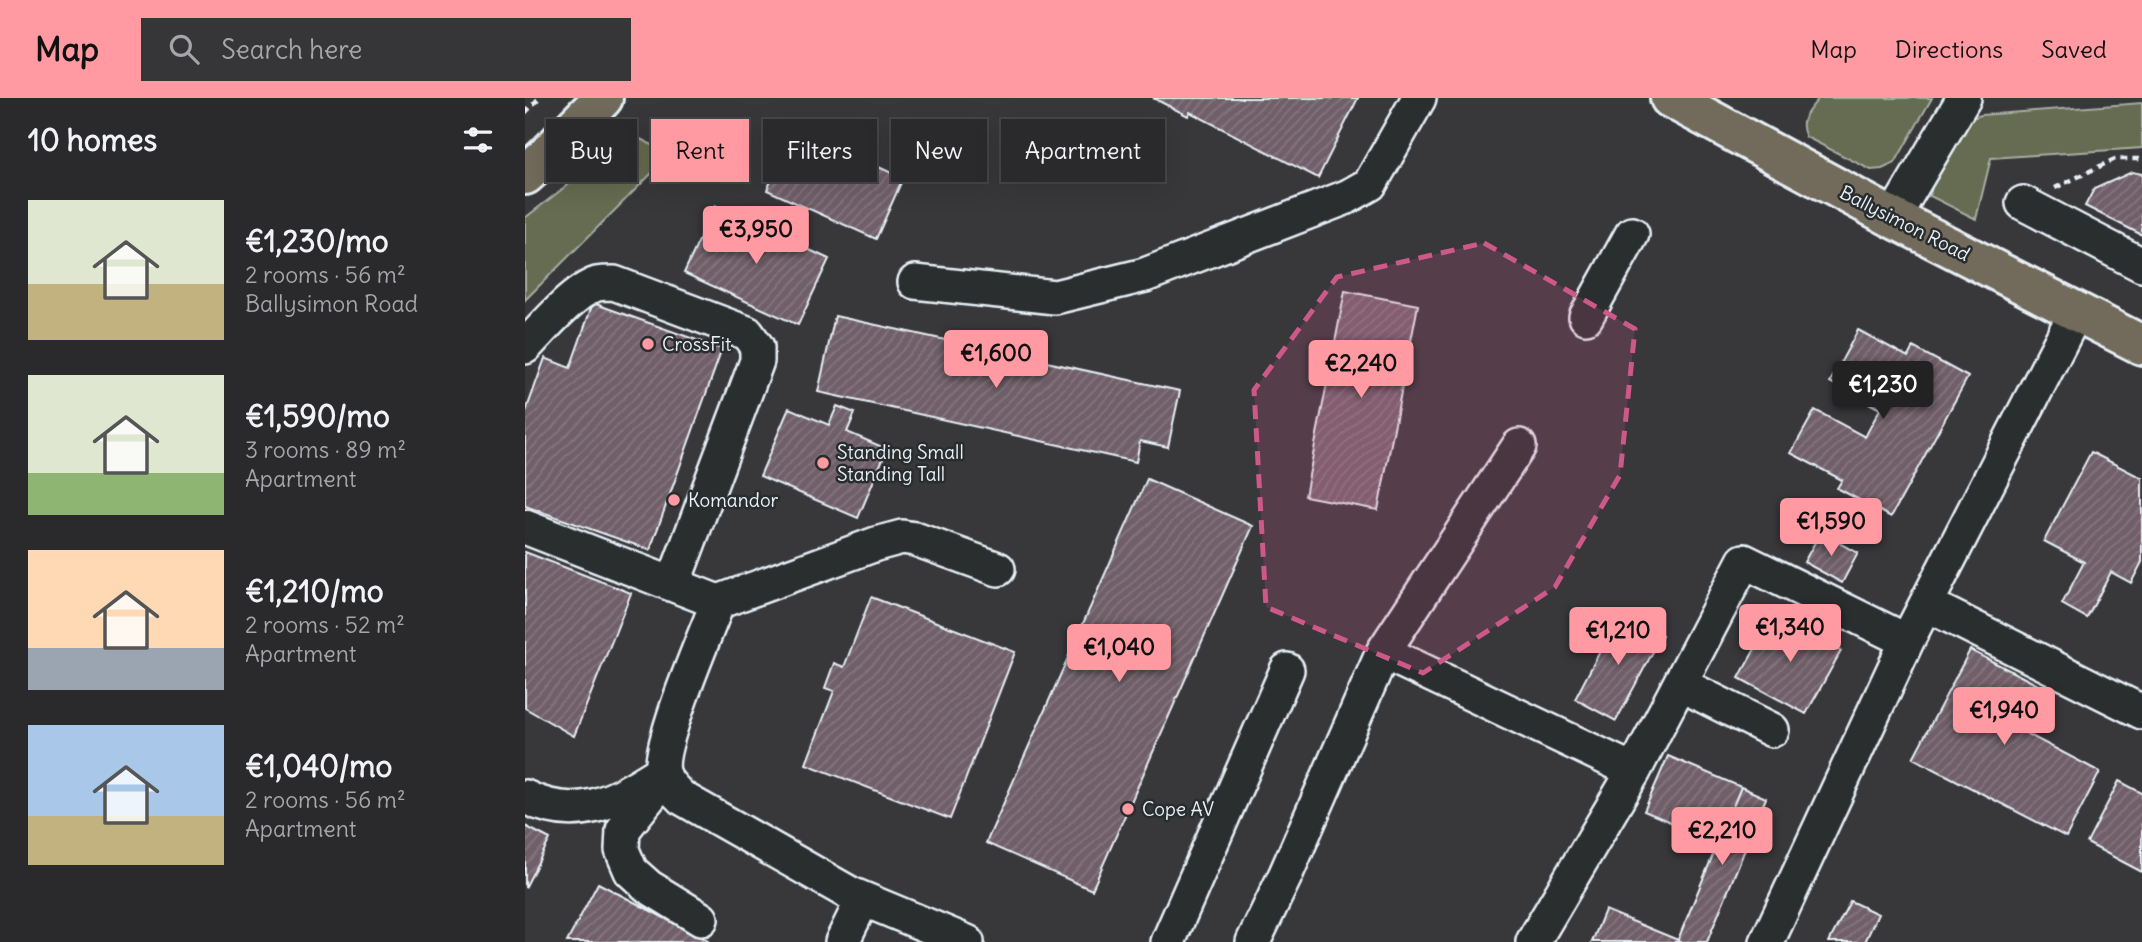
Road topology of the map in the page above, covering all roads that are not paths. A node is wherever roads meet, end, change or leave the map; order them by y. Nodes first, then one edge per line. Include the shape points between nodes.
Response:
1 (603, 98) edge
2 (1419, 98) edge
3 (1669, 98) edge
4 (1964, 98) edge
5 (525, 175) edge
6 (2023, 203) road end
7 (1893, 218) junction
8 (1632, 234) dead end
9 (2142, 265) edge
10 (915, 282) dead end
11 (2077, 310) junction
12 (1586, 317) dead end
13 (2142, 345) edge
14 (525, 347) edge
15 (1519, 446) dead end
16 (525, 527) edge
17 (998, 569) dead end
18 (673, 584) junction
19 (718, 602) junction
20 (1926, 604) junction
21 (1907, 641) junction
22 (1383, 652) junction
23 (1287, 670) dead end
24 (1680, 684) junction
25 (2142, 712) edge
26 (1772, 730) dead end
27 (1635, 771) junction
28 (664, 774) junction
29 (525, 797) edge
30 (863, 899) junction
31 (701, 919) dead end
32 (842, 942) edge
33 (967, 942) edge
34 (1168, 942) edge
35 (1253, 942) edge
36 (1533, 942) edge
37 (1767, 942) edge

1 - 5 main road
2 - 10 street via 1370,184 1145,275 1055,297
3 - 7 main road, Ballysimon Road
4 - 7 street
6 - 9 street
7 - 11 main road, Ballysimon Road
8 - 12 street
11 - 13 main road, Ballysimon Road
11 - 20 street
14 - 18 street via 584,291 614,283 752,338 757,361
15 - 22 street
16 - 18 street
17 - 19 street via 902,537
18 - 19 street
19 - 28 street via 666,741
20 - 21 street
20 - 25 street
21 - 24 street via 1744,561
21 - 37 street
22 - 27 street
22 - 35 street
23 - 34 street
24 - 26 street
24 - 27 street
27 - 36 street
28 - 29 street via 600,804 565,811
28 - 30 street via 682,797
28 - 31 street via 623,830 622,850 631,872
30 - 32 street
30 - 33 street

